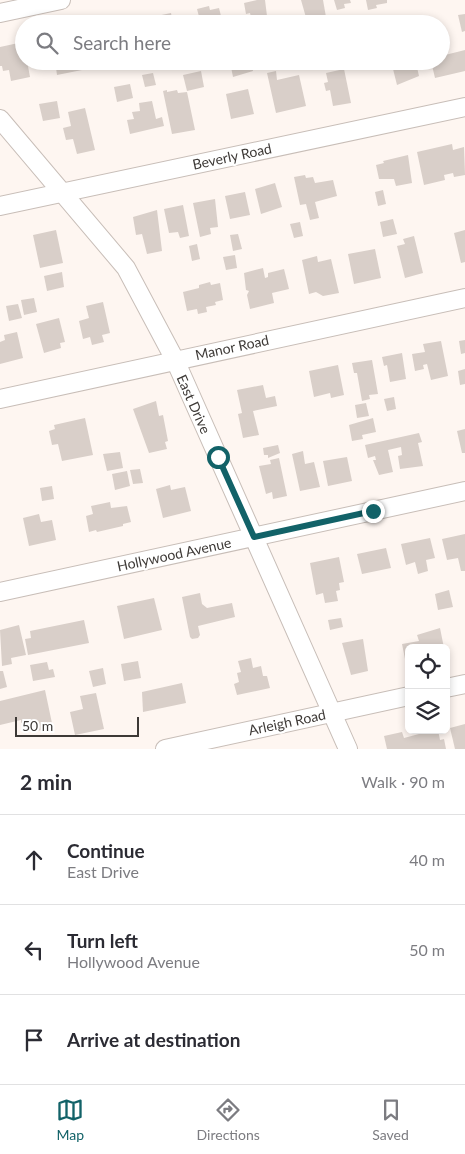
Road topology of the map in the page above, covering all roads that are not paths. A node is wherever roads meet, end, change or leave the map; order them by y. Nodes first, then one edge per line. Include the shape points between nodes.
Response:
1 (60, 0) edge
2 (0, 13) edge
3 (465, 107) edge
4 (0, 119) edge
5 (63, 192) junction
6 (0, 206) edge
7 (465, 298) edge
8 (174, 360) junction
9 (0, 399) edge
10 (465, 490) edge
11 (254, 537) junction
12 (0, 592) edge
13 (465, 684) edge
14 (450, 687) edge
15 (405, 697) edge
16 (332, 713) junction
17 (165, 749) edge
18 (348, 749) edge

1 - 2 street
3 - 5 street, Beverly Road
4 - 5 street, East Drive
5 - 6 street, Beverly Road
5 - 8 street, East Drive via 126,268
7 - 8 street, Manor Road
8 - 9 street, Manor Road
8 - 11 street, East Drive
10 - 11 street, Hollywood Avenue
11 - 12 street, Hollywood Avenue
11 - 16 street, East Drive
13 - 14 street
15 - 16 street, Arleigh Road
16 - 17 street, Arleigh Road
16 - 18 street, East Drive

